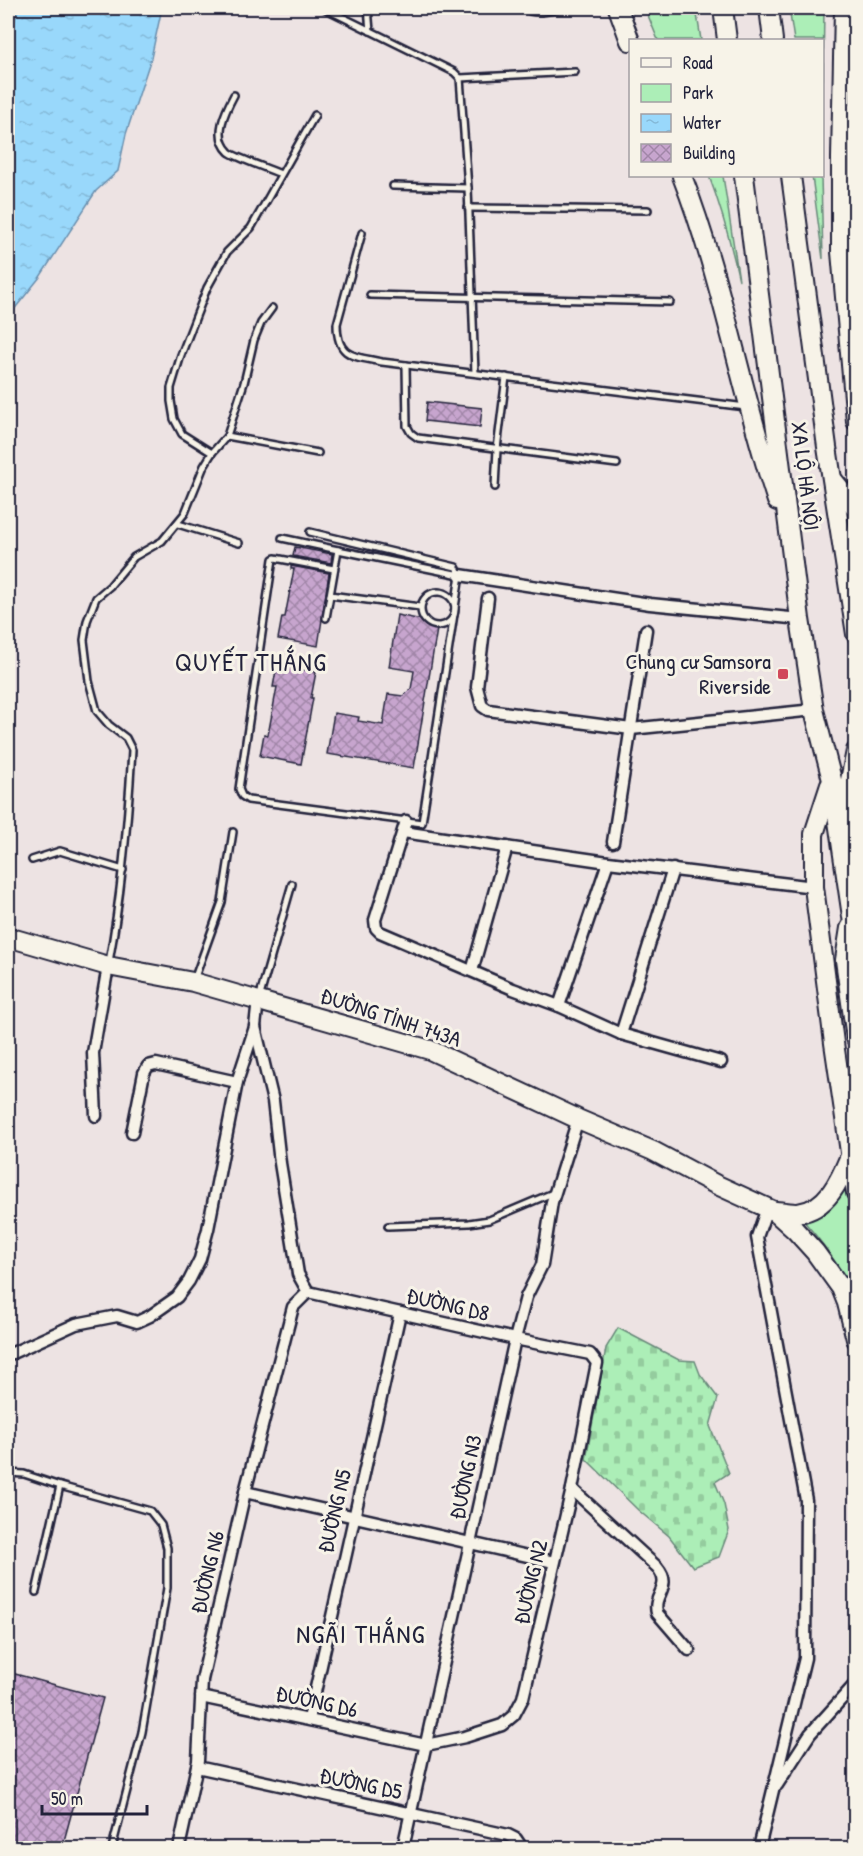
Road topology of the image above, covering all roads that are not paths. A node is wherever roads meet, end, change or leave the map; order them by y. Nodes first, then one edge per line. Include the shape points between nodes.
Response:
1 (324, 8) edge
2 (368, 8) edge
3 (524, 8) edge
4 (564, 8) edge
5 (618, 8) edge
6 (723, 8) edge
7 (769, 8) edge
8 (844, 8) edge
9 (370, 31) junction
10 (629, 39) edge
11 (727, 39) edge
12 (773, 39) edge
13 (575, 72) dead end
14 (460, 78) junction
15 (234, 95) dead end
16 (315, 115) dead end
17 (281, 174) junction
18 (682, 177) edge
19 (744, 177) edge
20 (791, 177) edge
21 (393, 186) dead end
22 (468, 188) junction
23 (468, 208) junction
24 (648, 210) dead end
25 (362, 233) dead end
26 (370, 295) dead end
27 (472, 298) junction
28 (670, 302) dead end
29 (272, 308) dead end
30 (406, 365) junction
31 (475, 373) junction
32 (506, 377) junction
33 (748, 407) junction
34 (855, 421) edge
35 (227, 436) junction
36 (497, 449) junction
37 (212, 453) junction
38 (318, 453) dead end
39 (617, 464) dead end
40 (832, 479) junction
41 (495, 487) dead end
42 (855, 508) edge
43 (177, 524) junction
44 (310, 532) dead end
45 (282, 538) dead end
46 (789, 539) junction
47 (239, 543) dead end
48 (338, 550) junction
49 (855, 558) edge
50 (334, 568) junction
51 (460, 575) junction
52 (847, 579) junction
53 (330, 595) junction
54 (488, 598) dead end
55 (420, 608) junction
56 (454, 614) junction
57 (326, 618) dead end
58 (800, 619) junction
59 (646, 630) dead end
60 (855, 634) edge
61 (814, 710) junction
62 (631, 729) junction
63 (855, 751) edge
64 (832, 780) junction
65 (405, 827) junction
66 (233, 832) dead end
67 (613, 842) dead end
68 (507, 847) junction
69 (855, 854) edge
70 (32, 860) dead end
71 (608, 862) junction
72 (123, 870) junction
73 (673, 870) junction
74 (292, 884) dead end
75 (814, 887) junction
76 (852, 920) junction
77 (8, 937) edge
78 (855, 944) edge
79 (108, 966) junction
80 (472, 971) junction
81 (193, 982) junction
82 (258, 1000) junction
83 (559, 1006) junction
84 (255, 1026) junction
85 (621, 1034) junction
86 (855, 1038) edge
87 (721, 1062) dead end
88 (237, 1082) junction
89 (96, 1116) dead end
90 (578, 1119) junction
91 (132, 1133) dead end
92 (850, 1156) junction
93 (555, 1192) junction
94 (855, 1193) edge
95 (771, 1209) junction
96 (388, 1226) dead end
97 (308, 1292) junction
98 (399, 1313) junction
99 (515, 1339) junction
100 (855, 1339) edge
101 (8, 1355) edge
102 (597, 1363) joint
103 (8, 1473) edge
104 (60, 1486) junction
105 (572, 1489) junction
106 (246, 1492) junction
107 (353, 1517) junction
108 (470, 1543) junction
109 (554, 1562) junction
110 (36, 1592) dead end
111 (689, 1650) dead end
112 (855, 1683) edge
113 (201, 1697) junction
114 (309, 1719) junction
115 (426, 1745) junction
116 (197, 1767) junction
117 (772, 1792) junction
118 (411, 1813) junction
119 (519, 1844) edge
120 (112, 1848) edge
121 (179, 1848) edge
122 (403, 1848) edge
123 (759, 1848) edge

1 - 9 lane
2 - 9 lane
3 - 4 lane via 537,12
5 - 10 main road
6 - 11 main road
7 - 12 main road
8 - 34 main road via 841,252
9 - 14 lane
13 - 14 lane
14 - 22 lane
15 - 17 lane via 224,116 222,141 229,152
16 - 17 lane
17 - 37 lane via 251,228 226,252 207,288 171,388 174,419 182,434
18 - 33 main road via 732,337
19 - 46 main road, XA LỘ HÀ NỘI
20 - 40 main road, XA LỘ HÀ NỘI
21 - 22 lane
22 - 23 lane
23 - 24 lane
23 - 27 lane
25 - 30 lane via 336,324 337,337 344,351 354,356
26 - 27 lane
27 - 28 lane
27 - 31 lane
29 - 35 lane via 254,340
30 - 31 lane
30 - 36 lane via 407,426 411,433 418,438
31 - 32 lane
32 - 33 lane
32 - 36 lane
33 - 46 main road
35 - 37 lane
35 - 38 lane
36 - 39 lane
36 - 41 lane
37 - 43 lane
40 - 42 main road, XA LỘ HÀ NỘI
40 - 52 main road, XA LỘ HÀ NỘI
43 - 47 lane
43 - 72 lane via 162,541 134,557 96,598 84,640 97,711 126,738 132,750
44 - 51 lane via 456,567
45 - 48 lane
46 - 58 main road, XA LỘ HÀ NỘI
48 - 50 lane
48 - 51 lane
49 - 52 main road
50 - 53 lane
50 - 65 lane via 273,559 239,789 248,800
51 - 56 lane
51 - 58 street via 650,604
52 - 60 main road, XA LỘ HÀ NỘI
53 - 55 lane
53 - 57 lane
54 - 62 street via 477,687 482,706
55 - 56 lane via 423,618 437,627 448,623
55 - 56 lane via 425,597 440,592 450,597
56 - 65 lane via 422,824
58 - 61 main road, XA LỘ HÀ NỘI
59 - 62 street
61 - 62 street
61 - 64 main road, XA LỘ HÀ NỘI
62 - 67 street
63 - 69 main road via 847,795
64 - 75 main road via 814,834
64 - 76 main road, XA LỘ HÀ NỘI
65 - 68 street
65 - 80 street via 375,920 376,928
66 - 81 lane via 222,902
68 - 71 street
68 - 80 street
70 - 72 lane via 60,851
71 - 73 street
71 - 83 street
72 - 79 lane
73 - 75 street
73 - 85 street
74 - 82 lane
75 - 92 main road
76 - 78 main road, XA LỘ HÀ NỘI
76 - 86 main road, XA LỘ HÀ NỘI via 845,960
77 - 79 main road, ĐƯỜNG TỈNH 743A
79 - 81 main road, ĐƯỜNG TỈNH 743A
79 - 89 street via 93,1053
80 - 83 street
81 - 82 main road, ĐƯỜNG TỈNH 743A
82 - 84 street
82 - 90 main road, ĐƯỜNG TỈNH 743A via 430,1050
83 - 85 street
84 - 88 street
84 - 97 street via 273,1101 298,1274
85 - 87 street
88 - 91 street via 148,1066
88 - 101 street via 200,1259 177,1297 137,1322 117,1317 76,1324
90 - 93 street, ĐƯỜNG N3
90 - 95 main road, ĐƯỜNG TỈNH 743A
92 - 94 main road
92 - 95 main road, ĐƯỜNG TỈNH 743A via 836,1188 818,1206 799,1213
93 - 96 lane via 489,1220
93 - 99 street, ĐƯỜNG N3 via 542,1265 526,1298
95 - 100 main road, ĐƯỜNG TỈNH 743A via 815,1252 841,1288
95 - 117 street via 757,1237 806,1500 805,1658
97 - 98 street, ĐƯỜNG D8
97 - 106 street, ĐƯỜNG N6 via 293,1307
98 - 99 street, ĐƯỜNG D8
98 - 107 street, ĐƯỜNG N5
99 - 102 street, ĐƯỜNG D8 via 590,1354
99 - 108 street, ĐƯỜNG N3
102 - 105 street, ĐƯỜNG N2
103 - 104 lane
104 - 110 lane
104 - 120 lane via 150,1511 161,1525 167,1548 167,1588 142,1732
105 - 109 street, ĐƯỜNG N2
105 - 111 street via 663,1574 665,1582 655,1606 657,1613
106 - 107 street
106 - 113 street, ĐƯỜNG N6
107 - 108 street
107 - 114 street, ĐƯỜNG N5
108 - 109 street
108 - 115 street, ĐƯỜNG N3
109 - 115 street, ĐƯỜNG N2 via 523,1698 514,1715 502,1725
112 - 117 street via 810,1734
113 - 114 street, ĐƯỜNG D6
113 - 116 street, ĐƯỜNG N6
114 - 115 street, ĐƯỜNG D6
115 - 118 street, ĐƯỜNG N3
116 - 118 street, ĐƯỜNG D5
116 - 121 street, ĐƯỜNG N6
117 - 123 street
118 - 119 street, ĐƯỜNG D5 via 508,1835
118 - 122 street, ĐƯỜNG N3

